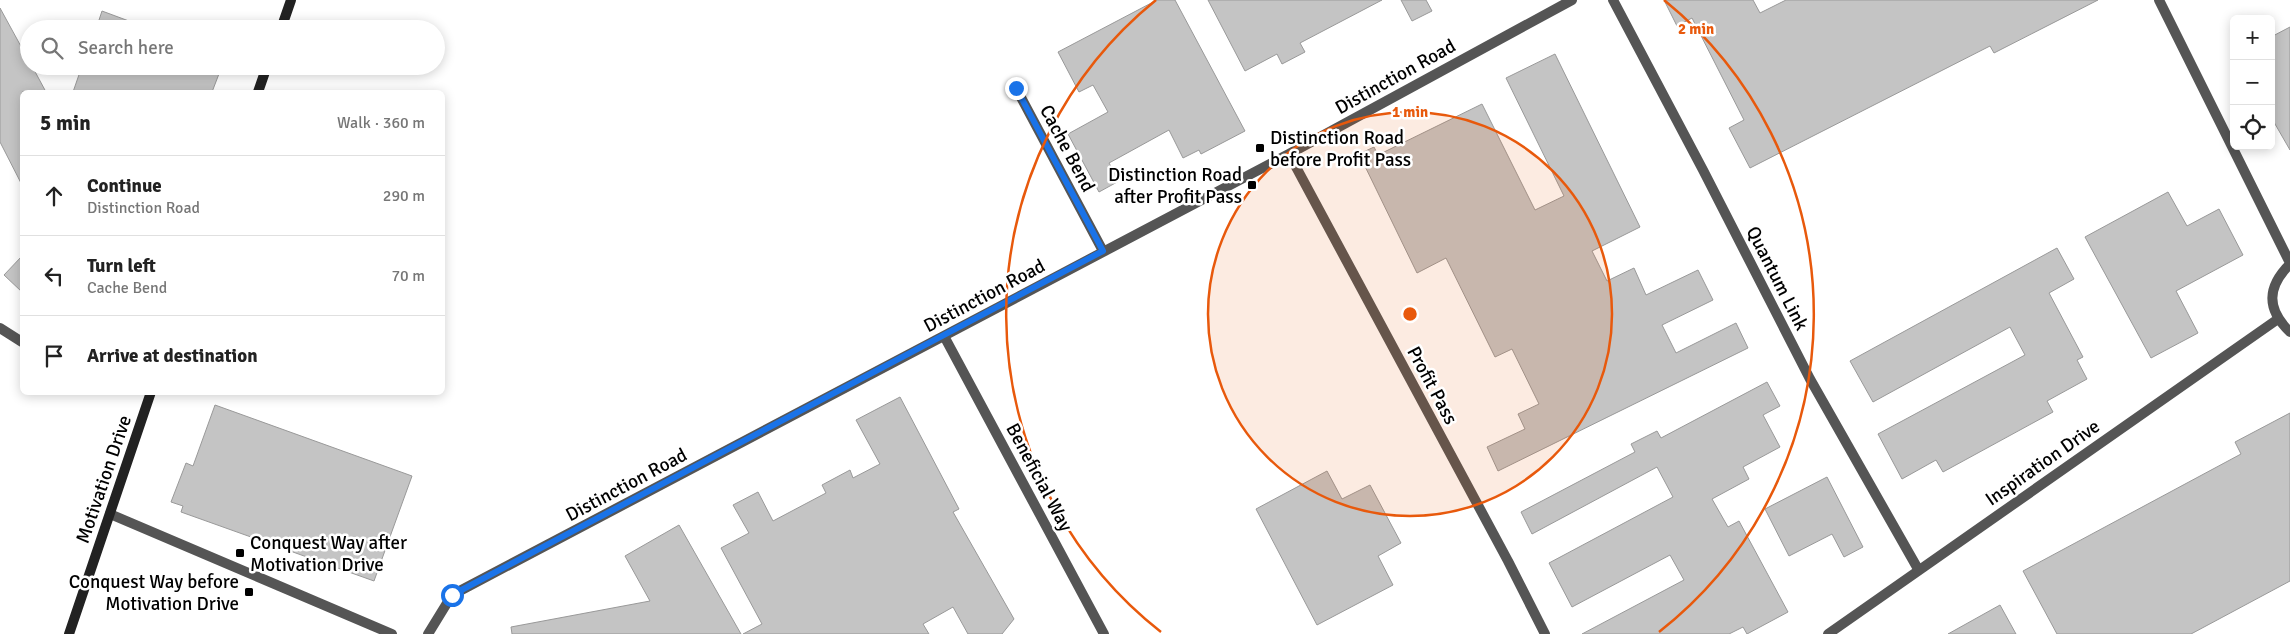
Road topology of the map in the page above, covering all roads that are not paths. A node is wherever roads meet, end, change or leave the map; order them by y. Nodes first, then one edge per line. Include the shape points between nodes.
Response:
1 (291, 0) edge
2 (1572, 0) edge
3 (1613, 0) edge
4 (2159, 0) edge
5 (284, 20) edge
6 (264, 75) edge
7 (1016, 88) dead end
8 (259, 90) edge
9 (1289, 154) junction
10 (1103, 251) junction
11 (2290, 263) edge
12 (2278, 319) junction
13 (0, 328) edge
14 (2290, 332) edge
15 (944, 336) junction
16 (20, 341) edge
17 (150, 395) edge
18 (110, 514) junction
19 (1918, 569) junction
20 (70, 634) edge
21 (392, 634) edge
22 (428, 634) edge
23 (1104, 634) edge
24 (1545, 634) edge
25 (1828, 634) edge

1 - 5 street
2 - 9 street, Distinction Road
3 - 19 street, Quantum Link via 1810,379
4 - 11 street
6 - 8 street
7 - 10 street, Cache Bend
9 - 10 street, Distinction Road
9 - 24 street, Profit Pass
10 - 15 street, Distinction Road
11 - 12 street via 2279,274 2273,287 2272,306
12 - 14 street
12 - 19 street, Inspiration Drive
13 - 16 street
15 - 22 street, Distinction Road via 452,595
15 - 23 street, Beneficial Way
17 - 18 street, Motivation Drive
18 - 20 street, Motivation Drive
18 - 21 street
19 - 25 street, Inspiration Drive

